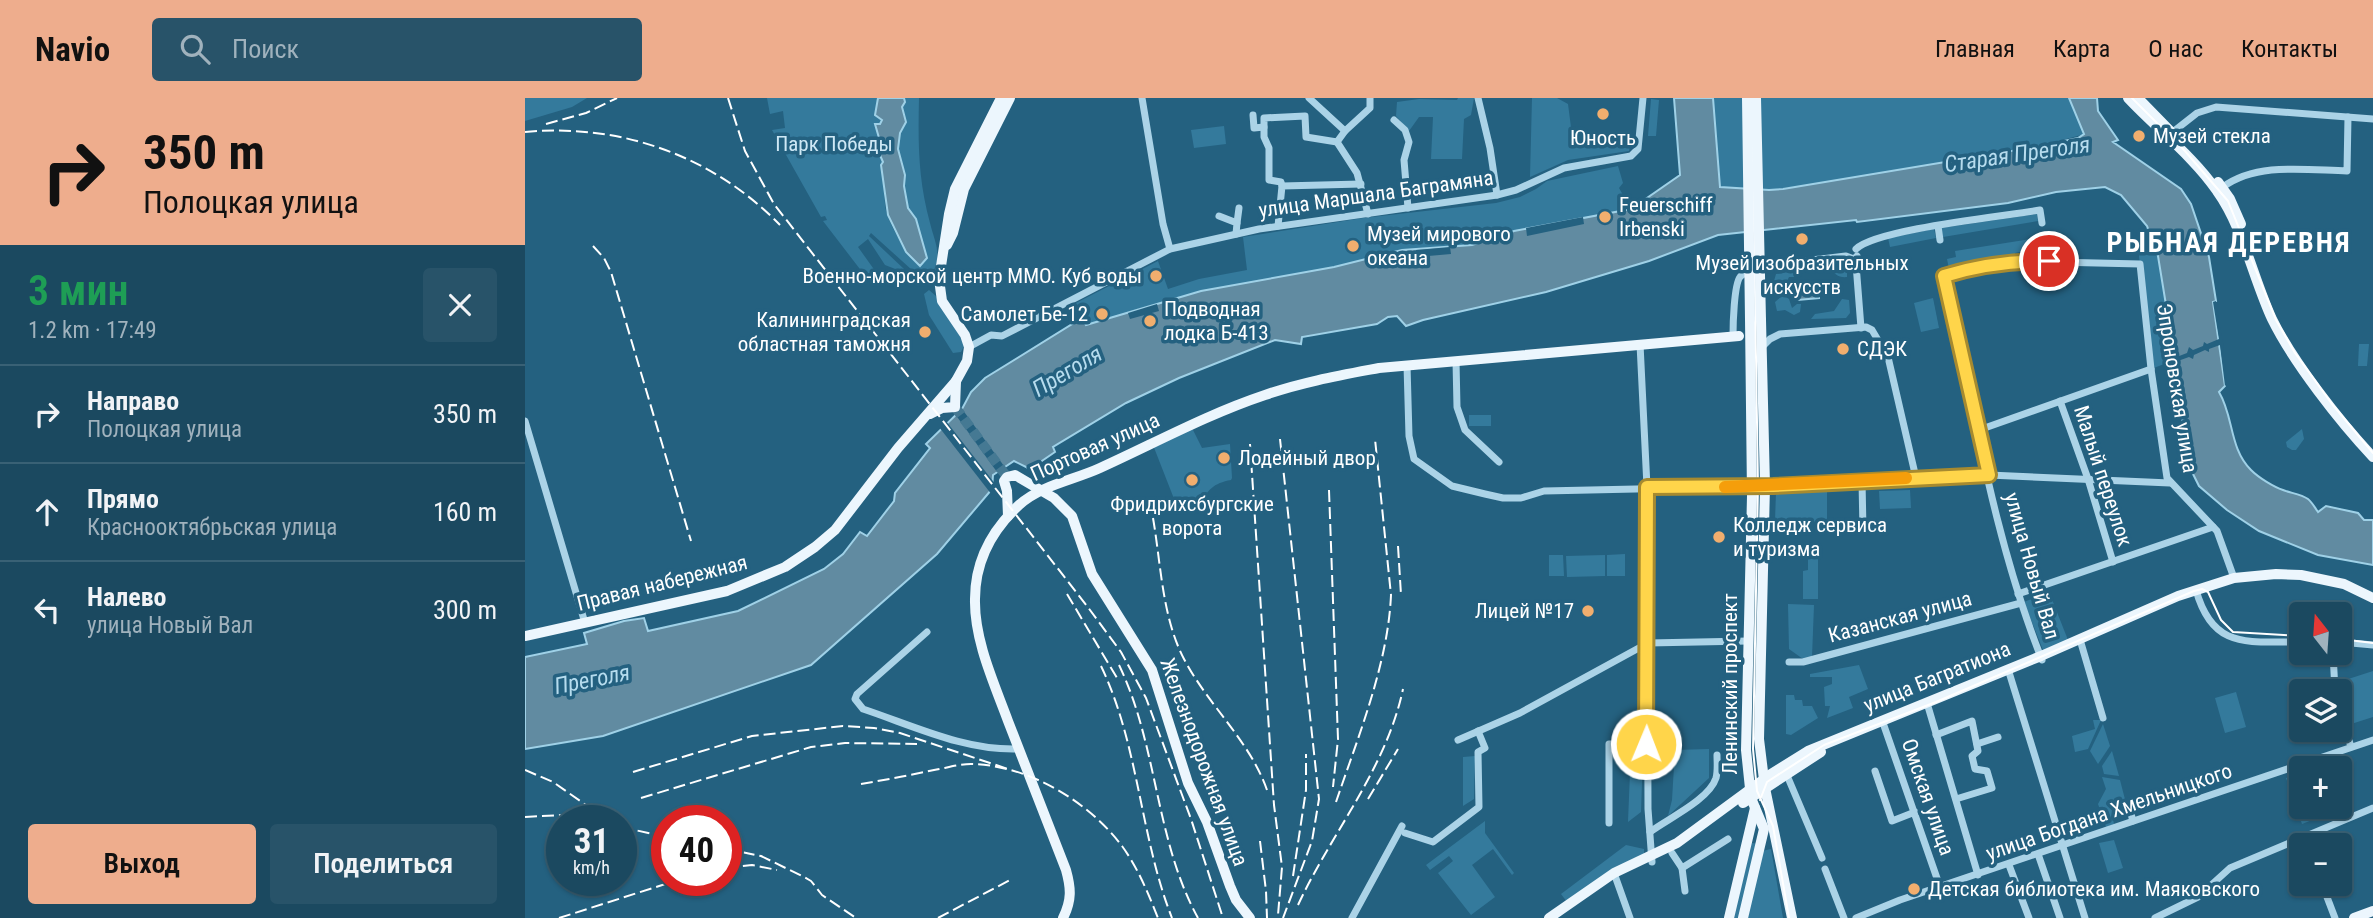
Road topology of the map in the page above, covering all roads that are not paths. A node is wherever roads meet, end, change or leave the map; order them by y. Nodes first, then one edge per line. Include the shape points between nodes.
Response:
1 (1000, 98) edge
2 (1010, 98) edge
3 (1142, 98) edge
4 (1309, 98) edge
5 (1370, 98) edge
6 (1478, 98) edge
7 (1643, 98) edge
8 (1747, 98) edge
9 (1756, 98) edge
10 (2128, 98) edge
11 (2138, 98) edge
12 (1253, 115) dead end
13 (2348, 117) junction
14 (2373, 119) edge
15 (1394, 120) dead end
16 (1264, 127) junction
17 (1345, 131) junction
18 (2169, 135) junction
19 (1337, 142) junction
20 (1361, 184) junction
21 (1282, 186) junction
22 (2223, 187) junction
23 (1497, 195) junction
24 (1239, 208) dead end
25 (1408, 208) junction
26 (1368, 214) junction
27 (1219, 216) dead end
28 (1237, 223) junction
29 (2042, 223) dead end
30 (1278, 226) junction
31 (1938, 226) junction
32 (1236, 234) junction
33 (1940, 240) dead end
34 (945, 248) junction
35 (1170, 249) junction
36 (1850, 258) junction
37 (1944, 276) joint
38 (1756, 319) junction
39 (1861, 328) junction
40 (1780, 334) junction
41 (1736, 336) junction
42 (1640, 344) junction
43 (969, 347) junction
44 (1755, 348) junction
45 (1456, 361) junction
46 (1407, 365) junction
47 (2151, 369) junction
48 (956, 381) junction
49 (941, 398) junction
50 (2060, 401) junction
51 (949, 408) junction
52 (925, 416) junction
53 (525, 421) edge
54 (1979, 430) junction
55 (2373, 454) edge
56 (1499, 462) dead end
57 (1989, 475) junction
58 (1916, 478) junction
59 (2088, 479) junction
60 (1862, 481) junction
61 (2170, 484) junction
62 (1752, 486) junction
63 (1765, 486) junction
64 (1647, 487) junction
65 (1042, 490) junction
66 (1007, 491) junction
67 (1021, 503) junction
68 (1007, 516) junction
69 (2213, 527) junction
70 (1863, 530) dead end
71 (2113, 562) junction
72 (2235, 580) junction
73 (2196, 591) junction
74 (2018, 594) junction
75 (2373, 598) edge
76 (2021, 603) junction
77 (2373, 606) edge
78 (585, 623) junction
79 (927, 632) dead end
80 (525, 636) edge
81 (1748, 641) junction
82 (2289, 642) edge
83 (1648, 643) junction
84 (2081, 643) junction
85 (2352, 643) edge
86 (2373, 645) edge
87 (2042, 658) junction
88 (1789, 662) dead end
89 (2009, 672) junction
90 (1928, 706) junction
91 (2103, 718) dead end
92 (1883, 722) junction
93 (1478, 731) junction
94 (1936, 735) junction
95 (1998, 737) dead end
96 (1458, 740) dead end
97 (2373, 740) edge
98 (2350, 742) edge
99 (1646, 744) junction
100 (1977, 744) junction
101 (2351, 747) junction
102 (1019, 749) junction
103 (1760, 751) junction
104 (1717, 755) dead end
105 (1787, 768) junction
106 (1875, 771) dead end
107 (1764, 784) junction
108 (1752, 799) junction
109 (1956, 799) junction
110 (2129, 807) dead end
111 (2373, 808) edge
112 (1915, 812) junction
113 (2133, 821) junction
114 (1609, 823) dead end
115 (1650, 832) junction
116 (2309, 833) edge
117 (1728, 839) dead end
118 (2289, 842) edge
119 (2062, 846) junction
120 (1672, 853) junction
121 (2038, 854) junction
122 (1652, 858) junction
123 (1822, 858) dead end
124 (2009, 864) junction
125 (1682, 868) junction
126 (1825, 869) dead end
127 (1615, 875) junction
128 (1978, 875) junction
129 (1940, 887) junction
130 (1685, 891) dead end
131 (2327, 896) edge
132 (1877, 909) junction
133 (2373, 911) edge
134 (1247, 915) edge
135 (1063, 918) edge
136 (1352, 918) edge
137 (1549, 918) edge
138 (1556, 918) edge
139 (1630, 918) edge
140 (1729, 918) edge
141 (1743, 918) edge
142 (1792, 918) edge
143 (1844, 918) edge
144 (1856, 918) edge
145 (1880, 918) edge
146 (2029, 918) edge
147 (2060, 918) edge
148 (2085, 918) edge
149 (2155, 918) edge
150 (2335, 918) edge
151 (2354, 918) edge

1 - 34 main road via 955,189
2 - 34 main road via 964,189
3 - 35 street
4 - 17 street
5 - 17 street via 1370,108
6 - 23 street
7 - 23 street, улица Маршала Баграмяна via 1634,154 1555,171
8 - 38 main road, Ленинский проспект, bridge
9 - 38 main road, Ленинский проспект, bridge
10 - 18 main road
11 - 18 main road
12 - 16 street via 1254,128
13 - 14 street
13 - 18 street via 2217,107 2197,113
13 - 22 street via 2347,172 2273,170 2239,176
15 - 25 street via 1409,142 1405,160
16 - 19 street via 1264,118 1305,116 1307,137
16 - 21 street, улица Маршала Баграмяна via 1269,180
17 - 19 street
18 - 22 main road
18 - 55 main road via 2217,191 2285,341
19 - 20 street
20 - 21 street
20 - 26 street
21 - 30 street
22 - 55 main road via 2295,345
23 - 25 street, улица Маршала Баграмяна
24 - 28 street
25 - 26 street, улица Маршала Баграмяна
26 - 30 street, улица Маршала Баграмяна
27 - 28 street, улица Маршала Баграмяна
28 - 32 street, улица Маршала Баграмяна
29 - 31 street via 2040,210
30 - 32 street, улица Маршала Баграмяна
31 - 33 street
31 - 36 street via 1863,243
32 - 35 street, улица Маршала Баграмяна
34 - 43 main road via 940,294
35 - 43 street, улица Маршала Баграмяна via 1002,336 991,335
36 - 39 street via 1857,264
36 - 41 street via 1742,274 1733,314
37 - 47 street, Эпроновская улица via 2014,261 2140,264
37 - 54 street, улица Новый Вал
38 - 40 street
38 - 41 main road
38 - 44 main road, Ленинский проспект
39 - 40 street
39 - 58 street via 1872,330 1888,357
40 - 44 street
41 - 42 main road, Портовая улица
41 - 44 main road
42 - 45 main road, Портовая улица
42 - 64 street
43 - 48 main road
44 - 62 main road, Ленинский проспект
44 - 63 main road, Ленинский проспект
45 - 46 main road, Портовая улица
45 - 56 street via 1457,407 1465,430
46 - 64 street via 1414,459 1451,486 1503,498 1544,491
46 - 65 main road, Портовая улица via 1267,394
47 - 50 street, Малый переулок
47 - 61 street, Эпроновская улица
48 - 49 main road, Правая набережная
48 - 51 main road via 955,407
49 - 51 main road
49 - 52 main road, Правая набережная
50 - 54 street, Малый переулок
50 - 59 street, Малый переулок
51 - 52 main road
52 - 78 main road, Правая набережная via 835,530 799,558 727,591
53 - 78 street
54 - 57 street, улица Новый Вал
57 - 58 street
57 - 59 street
57 - 74 street, улица Новый Вал
58 - 60 street
59 - 61 street
59 - 71 street, Малый переулок
60 - 63 street
60 - 70 street
61 - 69 street, Эпроновская улица
62 - 63 street
62 - 64 street
62 - 81 main road, Ленинский проспект
63 - 103 main road, Ленинский проспект
64 - 83 street
65 - 66 main road, Железнодорожная улица via 1015,475 1004,481
65 - 67 main road, Портовая улица
65 - 134 main road, Железнодорожная улица via 1072,516 1092,573 1151,670 1188,783 1230,886
66 - 67 main road
66 - 68 main road
67 - 68 main road, Портовая улица
68 - 102 main road, Портовая улица via 986,547 975,604 985,654
69 - 71 street
69 - 72 street, Эпроновская улица
71 - 74 street
72 - 73 main road, улица Багратиона
72 - 75 main road, улица Багратиона via 2301,575 2344,584
72 - 77 main road, улица Багратиона via 2315,582 2347,591
73 - 82 street via 2213,627 2230,637
73 - 84 main road, улица Багратиона
73 - 87 main road, улица Багратиона
74 - 76 street, улица Новый Вал
76 - 87 street, улица Новый Вал
76 - 88 street, Казанская улица
78 - 80 main road, Правая набережная
79 - 102 street via 855,699 863,709 947,739 996,750
81 - 83 street
81 - 108 main road, Ленинский проспект via 1746,741
83 - 93 street
83 - 99 street
84 - 87 main road, улица Багратиона
84 - 91 street
85 - 86 street
87 - 89 main road, улица Багратиона
89 - 90 main road, улица Багратиона
89 - 119 street
90 - 92 main road, улица Багратиона
90 - 94 street
92 - 105 main road, улица Багратиона
92 - 112 street, Омская улица
93 - 96 street
93 - 136 street via 1485,748 1478,752 1479,807 1433,842 1403,830
94 - 100 street via 1972,721
94 - 109 street
95 - 100 street
97 - 101 street, улица Богдана Хмельницкого
98 - 101 street
99 - 114 street via 1609,744
99 - 115 street
100 - 109 street via 1978,751 1972,756 1975,769 1987,771 1992,788
101 - 113 street, улица Богдана Хмельницкого
102 - 135 main road, Портовая улица via 1069,882 1070,905
103 - 105 main road
103 - 107 main road, Ленинский проспект
104 - 115 street via 1716,778 1709,788
105 - 107 main road, улица Багратиона
105 - 123 street
106 - 112 street via 1892,821
107 - 108 main road, улица Багратиона
107 - 142 main road, Ленинский проспект
108 - 120 main road, улица Багратиона
108 - 122 main road, улица Багратиона
108 - 140 main road, Ленинский проспект
108 - 141 main road, Ленинский проспект via 1764,833
109 - 128 street
110 - 113 street
111 - 116 street
112 - 129 street, Омская улица
113 - 119 street, улица Богдана Хмельницкого
115 - 122 street
117 - 125 street
118 - 149 street via 2230,868 2199,897
119 - 121 street, улица Богдана Хмельницкого
119 - 148 street
120 - 122 main road, улица Багратиона
120 - 125 street
121 - 124 street, улица Богдана Хмельницкого
121 - 147 street
122 - 127 main road, улица Багратиона
124 - 128 street, улица Богдана Хмельницкого
124 - 146 street
125 - 130 street
126 - 143 street
127 - 137 main road, улица Багратиона
127 - 138 main road, улица Багратиона
127 - 139 street
128 - 129 street, улица Богдана Хмельницкого
129 - 132 street, улица Богдана Хмельницкого
131 - 150 street
132 - 144 street, улица Богдана Хмельницкого
132 - 145 street
133 - 151 main road

